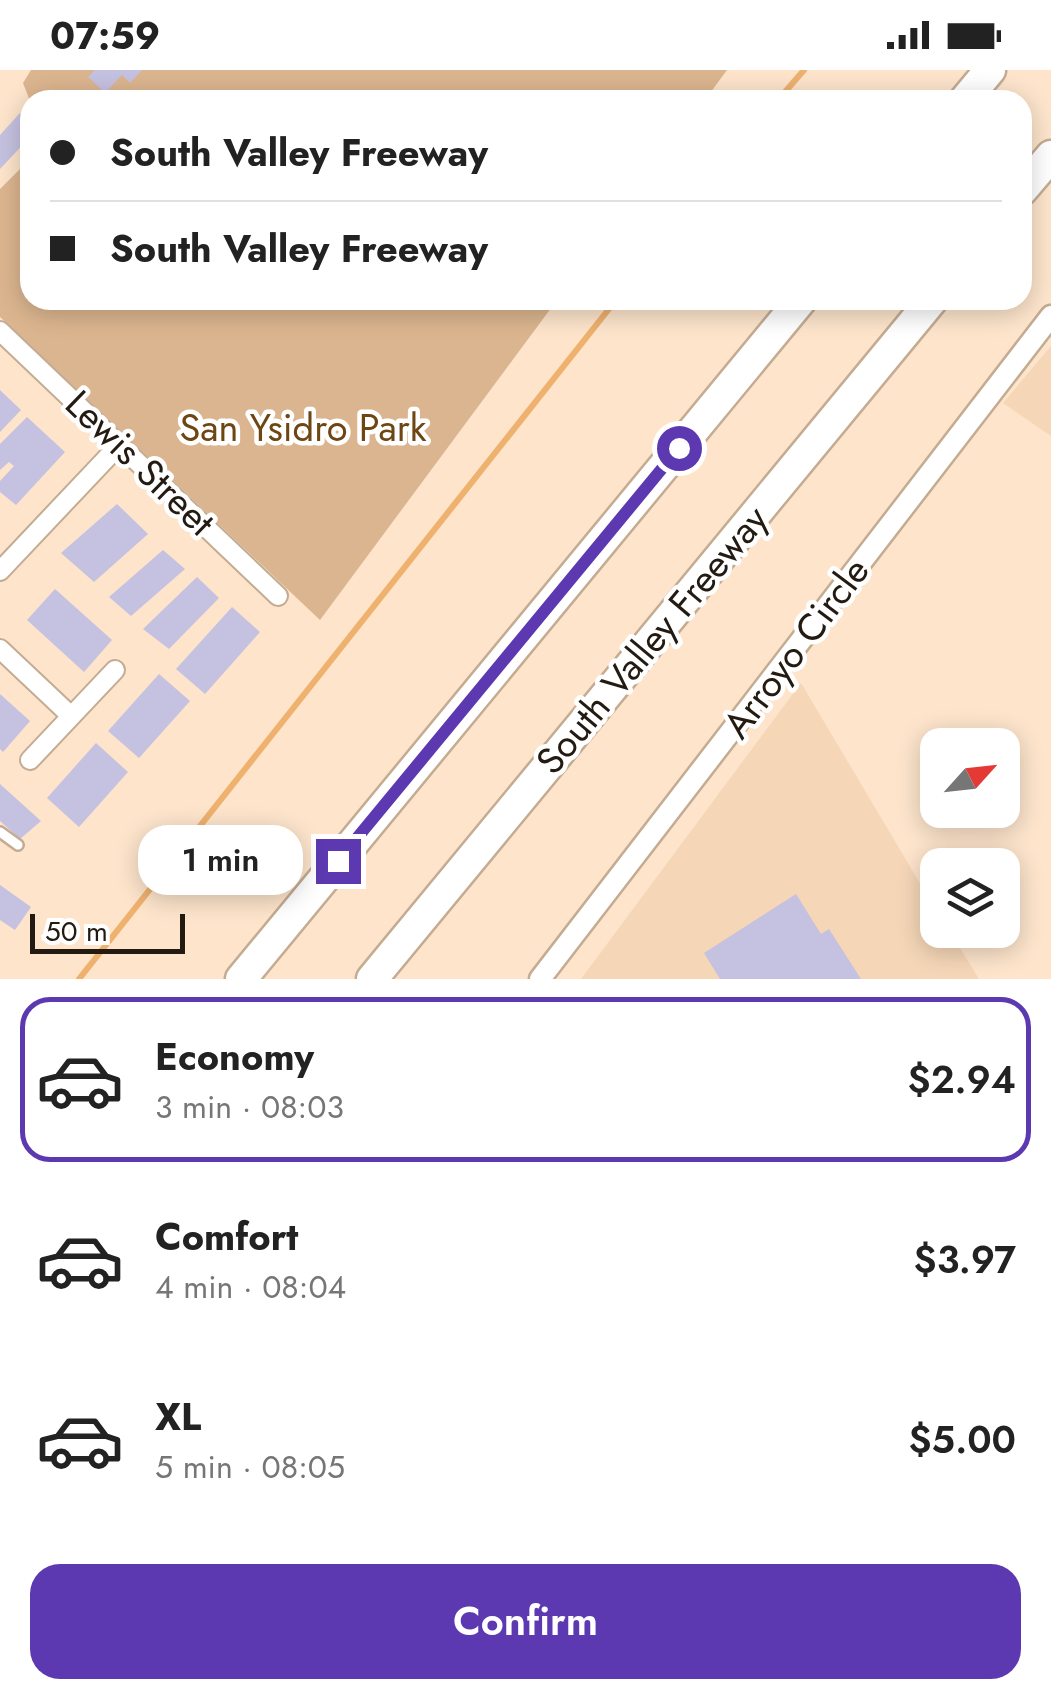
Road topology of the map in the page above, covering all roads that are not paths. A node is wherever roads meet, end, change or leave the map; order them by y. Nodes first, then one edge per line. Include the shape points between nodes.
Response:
1 (990, 70) edge
2 (974, 90) edge
3 (1051, 156) edge
4 (1032, 178) edge
5 (792, 310) edge
6 (924, 310) edge
7 (1051, 316) edge
8 (0, 331) edge
9 (121, 442) junction
10 (0, 571) edge
11 (278, 596) dead end
12 (0, 649) edge
13 (115, 670) dead end
14 (70, 715) junction
15 (30, 760) dead end
16 (0, 832) edge
17 (18, 845) dead end
18 (241, 979) edge
19 (372, 979) edge
20 (540, 979) edge

1 - 2 highway
3 - 4 highway
5 - 18 highway
6 - 19 highway, South Valley Freeway
7 - 20 street, Arroyo Circle
8 - 9 street, Lewis Street
9 - 10 street
9 - 11 street, Lewis Street
12 - 14 street
13 - 14 street
14 - 15 street
16 - 17 lane

